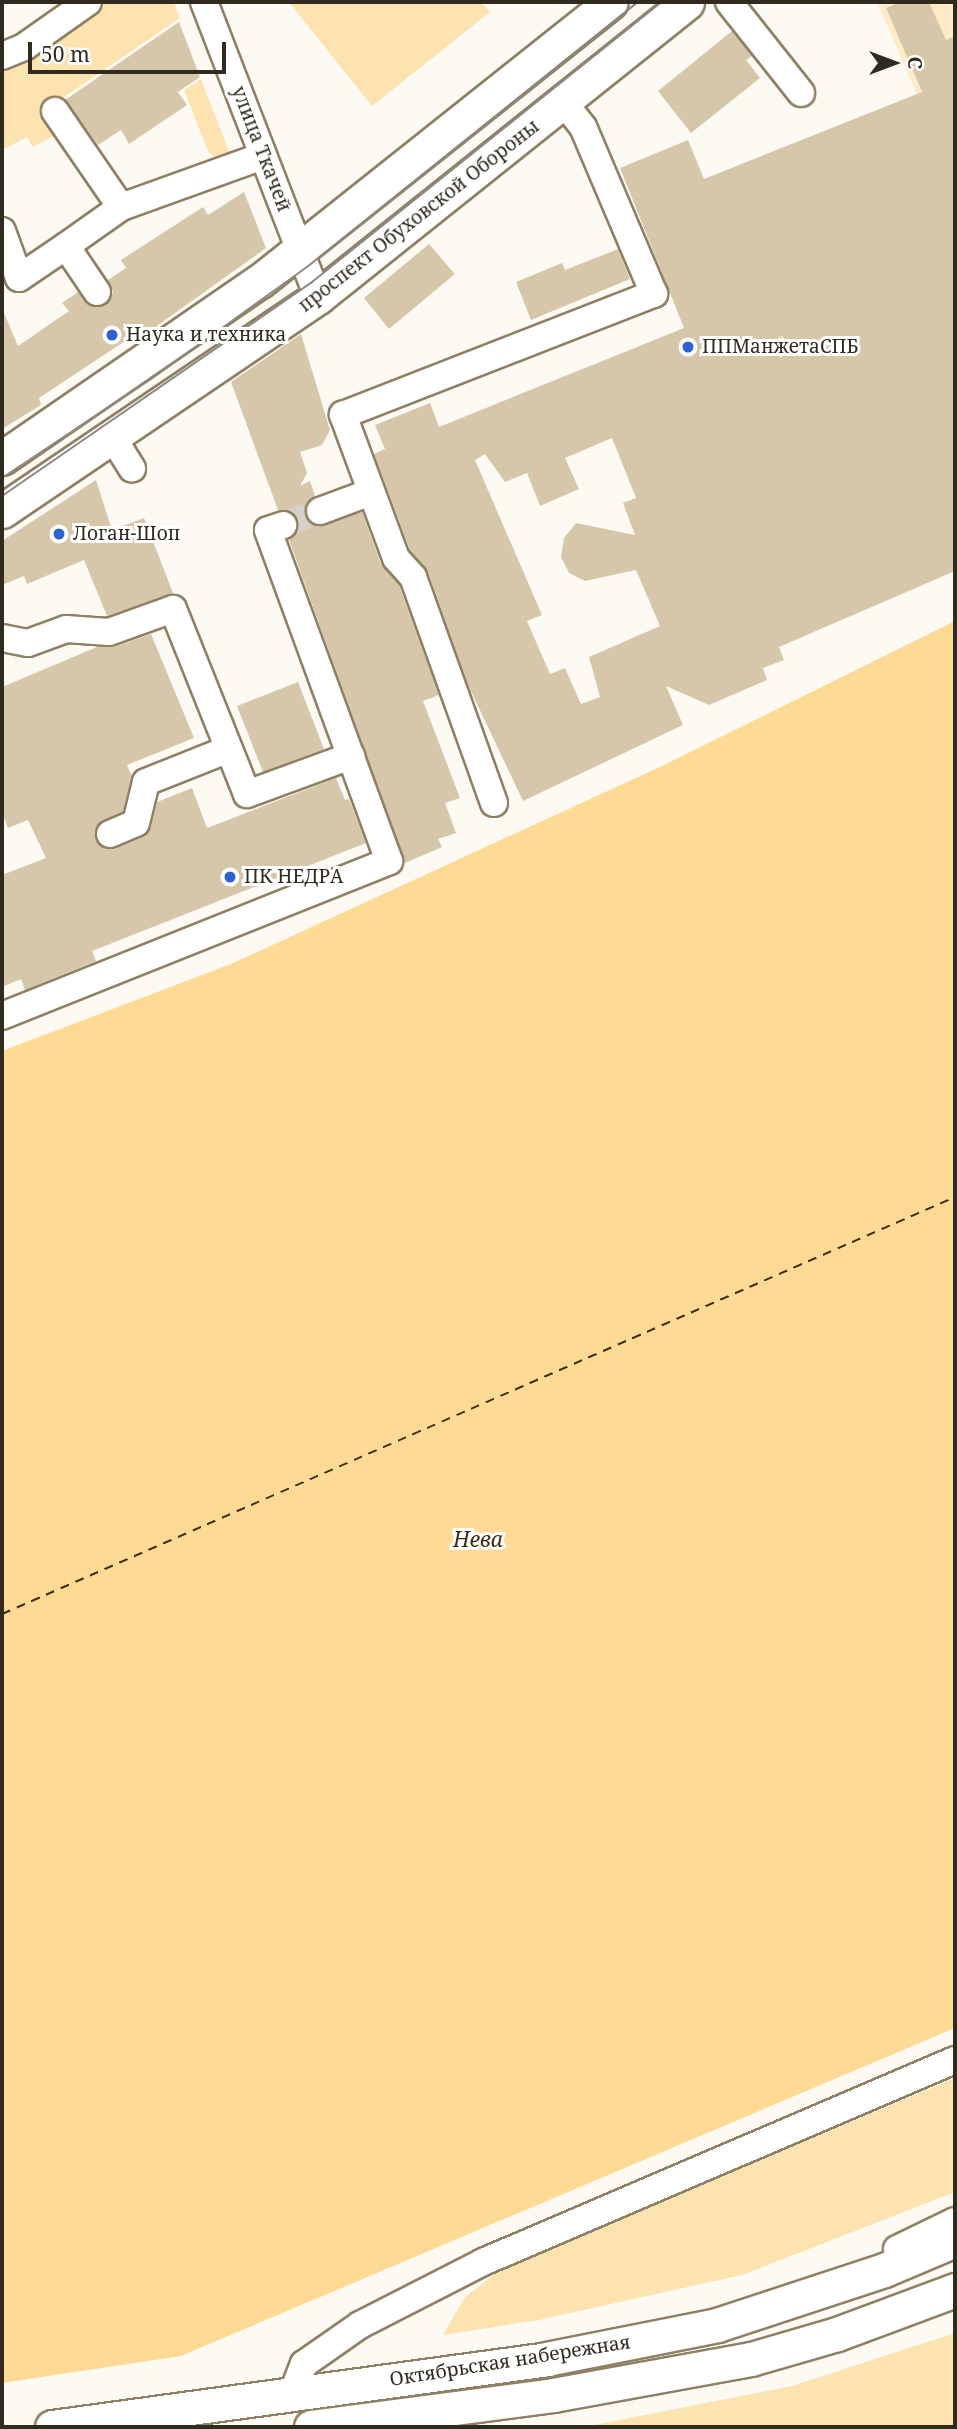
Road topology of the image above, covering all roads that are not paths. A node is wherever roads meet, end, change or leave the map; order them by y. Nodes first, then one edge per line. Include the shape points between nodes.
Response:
1 (88, 2) edge
2 (204, 2) edge
3 (611, 2) edge
4 (687, 2) edge
5 (729, 2) edge
6 (2, 56) edge
7 (801, 93) dead end
8 (564, 103) junction
9 (55, 111) dead end
10 (263, 156) junction
11 (121, 207) junction
12 (2, 231) edge
13 (66, 246) junction
14 (300, 251) junction
15 (97, 292) dead end
16 (318, 297) junction
17 (113, 438) junction
18 (2, 458) edge
19 (132, 469) dead end
20 (370, 492) junction
21 (2, 511) edge
22 (320, 511) tunnel mouth
23 (283, 525) dead end
24 (2, 638) edge
25 (229, 749) junction
26 (351, 756) junction
27 (494, 803) dead end
28 (110, 834) dead end
29 (2, 1016) edge
30 (955, 2060) edge
31 (955, 2221) edge
32 (955, 2241) edge
33 (955, 2290) edge
34 (790, 2303) junction
35 (292, 2392) junction
36 (442, 2419) edge
37 (52, 2427) edge
38 (311, 2427) edge

1 - 6 street via 24,47
2 - 10 street, улица Ткачей
3 - 14 main road
4 - 8 main road, проспект Обуховской Обороны
5 - 7 street
8 - 16 main road, проспект Обуховской Обороны
8 - 20 street via 583,127 654,294 343,415
9 - 11 street
10 - 11 street
10 - 14 street, улица Ткачей
11 - 13 street
12 - 13 street via 19,278
13 - 15 street
14 - 16 street, улица Ткачей
14 - 18 main road via 144,365
16 - 17 main road, проспект Обуховской Обороны
17 - 19 street
17 - 21 main road, проспект Обуховской Обороны
20 - 22 street
20 - 27 street via 396,558 413,577
23 - 26 street via 268,530
24 - 25 street via 27,643 66,629 109,632 173,609
25 - 26 street via 247,794
25 - 28 street via 146,782 136,823
26 - 29 street via 389,861
30 - 35 street via 483,2262 359,2325 303,2364
31 - 34 street
32 - 34 main road, Октябрьская набережная
33 - 36 main road, Октябрьская набережная via 837,2334 751,2359
34 - 35 main road, Октябрьская набережная via 717,2325 546,2359
35 - 37 main road, Октябрьская набережная
36 - 38 main road, Октябрьская набережная

